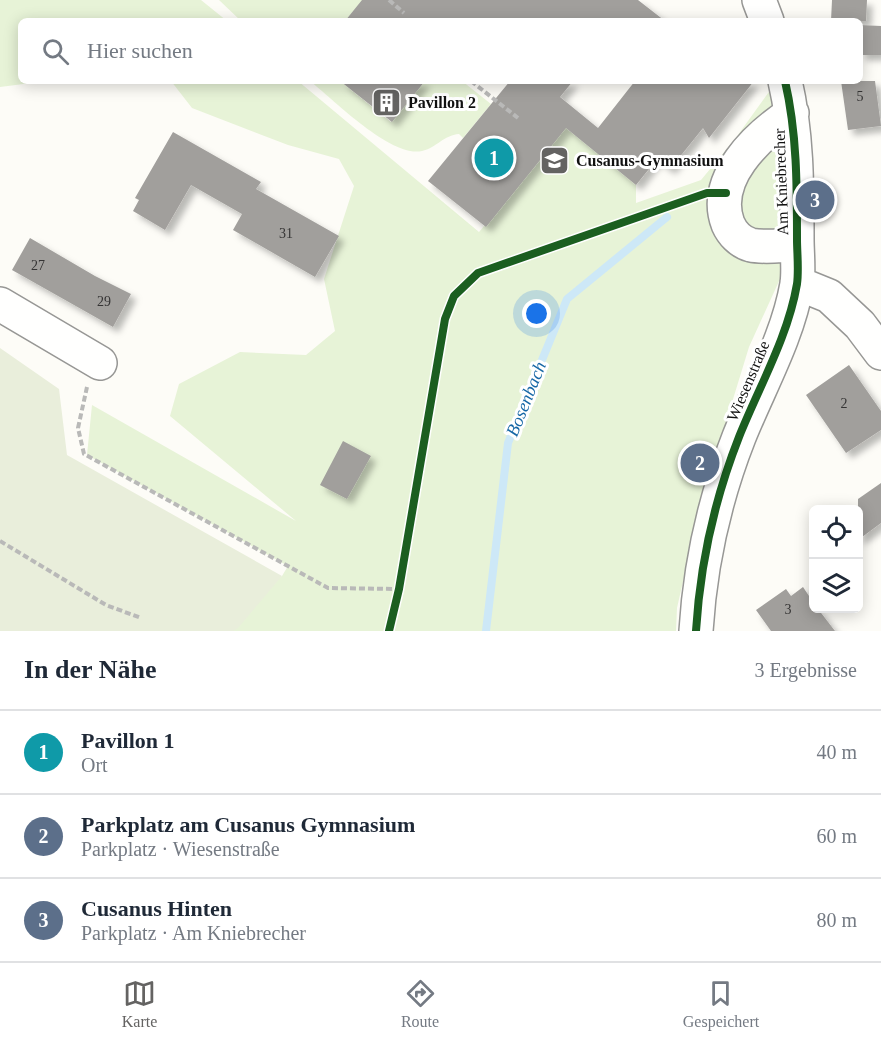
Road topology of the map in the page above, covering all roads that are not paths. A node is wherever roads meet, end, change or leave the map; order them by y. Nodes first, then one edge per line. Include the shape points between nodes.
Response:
1 (759, 0) edge
2 (766, 18) edge
3 (786, 84) edge
4 (792, 113) junction
5 (797, 245) junction
6 (797, 283) junction
7 (0, 304) edge
8 (881, 353) edge
9 (100, 363) road end
10 (696, 631) edge

1 - 2 street
3 - 4 street, Am Kniebrecher
4 - 5 street, Am Kniebrecher
4 - 5 street via 756,142 731,175 722,208 732,234 751,245
5 - 6 street, Am Kniebrecher
6 - 8 street via 830,296 860,325
6 - 10 street, Wiesenstraße via 784,330 738,439 716,507
7 - 9 street

